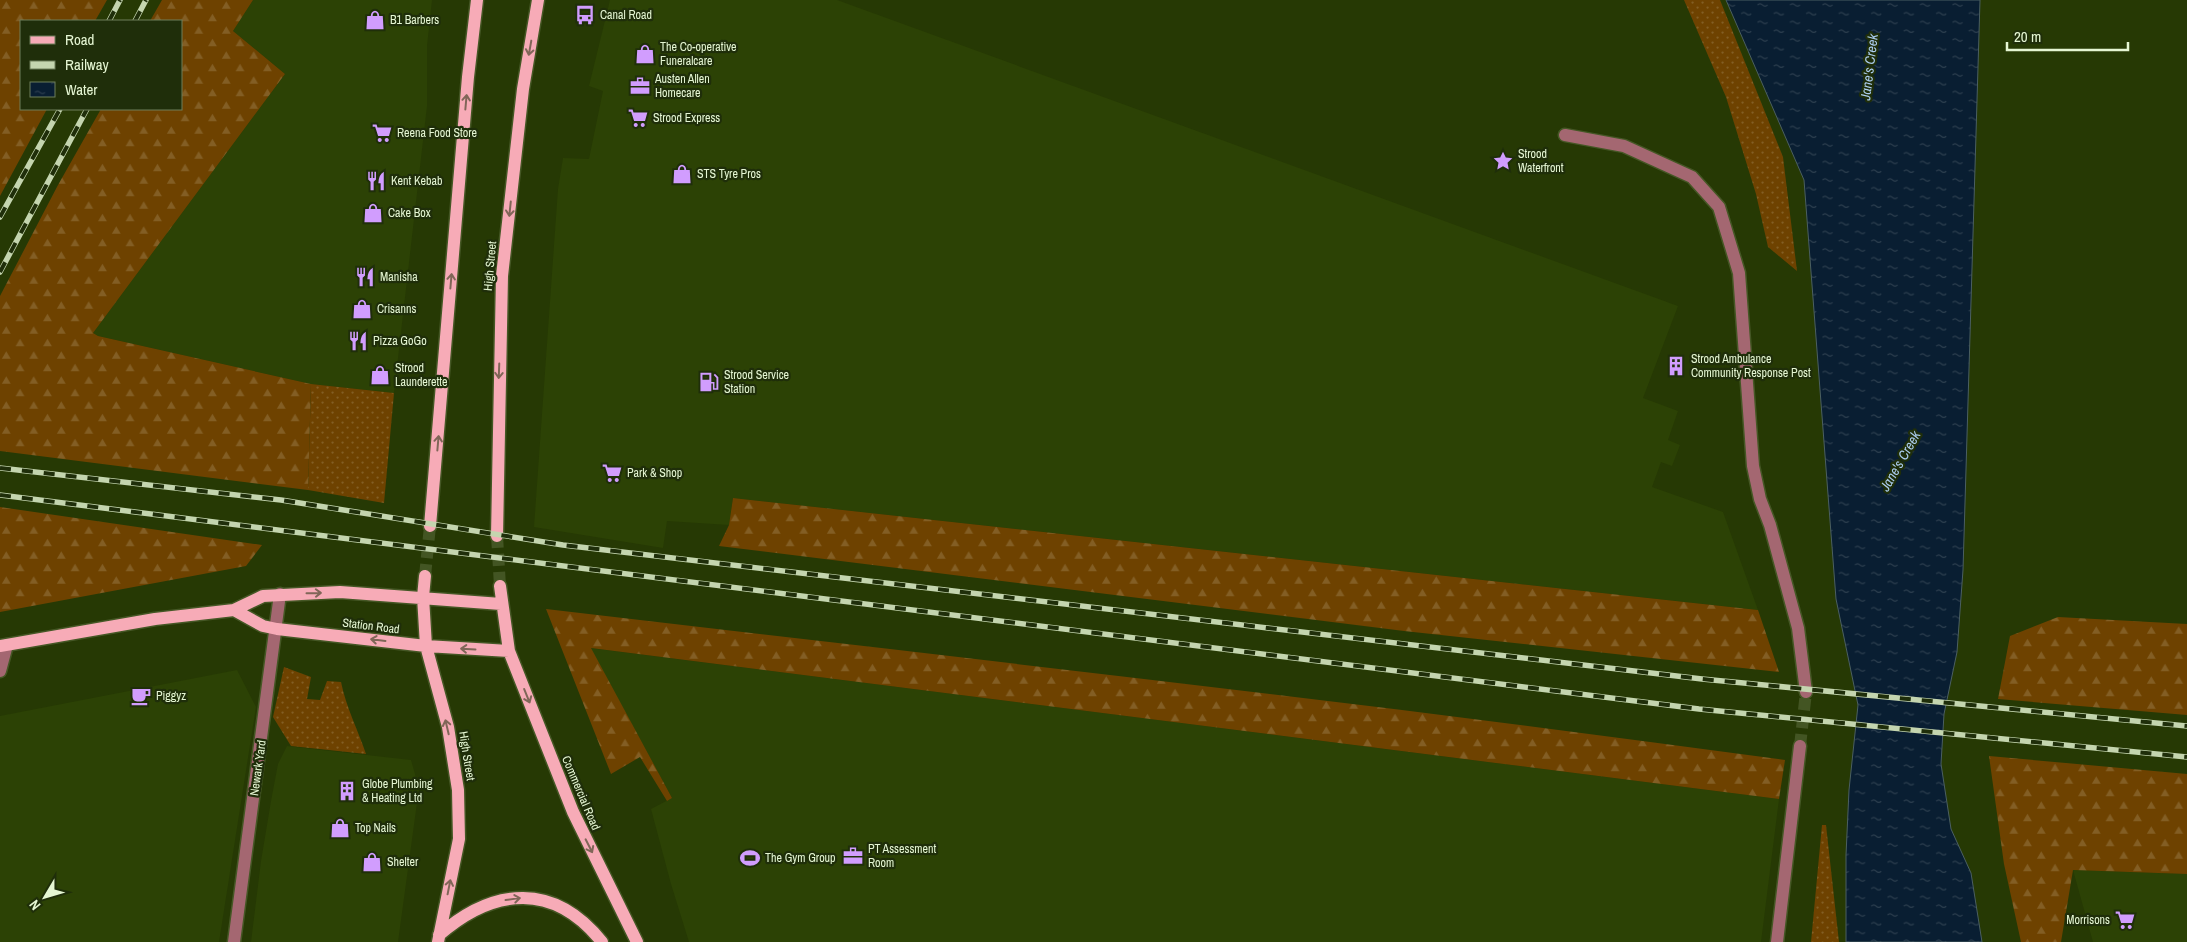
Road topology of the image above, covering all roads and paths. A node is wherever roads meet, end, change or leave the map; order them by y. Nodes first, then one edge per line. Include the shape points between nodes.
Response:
1 (477, 0) edge
2 (538, 0) edge
3 (1565, 135) dead end
4 (430, 526) tunnel mouth
5 (497, 536) tunnel mouth
6 (425, 576) tunnel mouth
7 (500, 586) tunnel mouth
8 (280, 594) junction
9 (423, 597) junction
10 (502, 604) junction
11 (234, 610) junction
12 (277, 629) junction
13 (4, 646) edge
14 (426, 646) junction
15 (509, 651) junction
16 (0, 670) edge
17 (1806, 692) tunnel mouth
18 (1800, 746) tunnel mouth
19 (439, 939) edge
20 (234, 942) edge
21 (602, 942) edge
22 (637, 942) edge
23 (1777, 942) edge

4 -> 1 main road
2 -> 5 main road, High Street via 523,89 502,276
3 - 17 street via 1624,146 1692,177 1719,207 1739,273 1753,466 1798,628
6 - 9 main road, High Street
7 - 10 main road
8 -> 9 main road via 340,592
8 - 11 main road via 264,596
8 - 12 street, Newark Yard
9 - 10 main road
9 - 14 main road, High Street
10 - 15 main road
11 - 12 main road, Station Road via 263,626
11 - 13 main road via 156,619
14 -> 12 main road, Station Road
12 - 20 street, Newark Yard
13 - 16 street
15 -> 14 main road, Station Road
19 -> 14 main road, High Street via 459,839 458,790 448,728
15 -> 22 main road, Commercial Road via 577,821
18 - 23 street
19 -> 21 main road via 451,925 473,912 497,902 522,897 549,902 572,912

